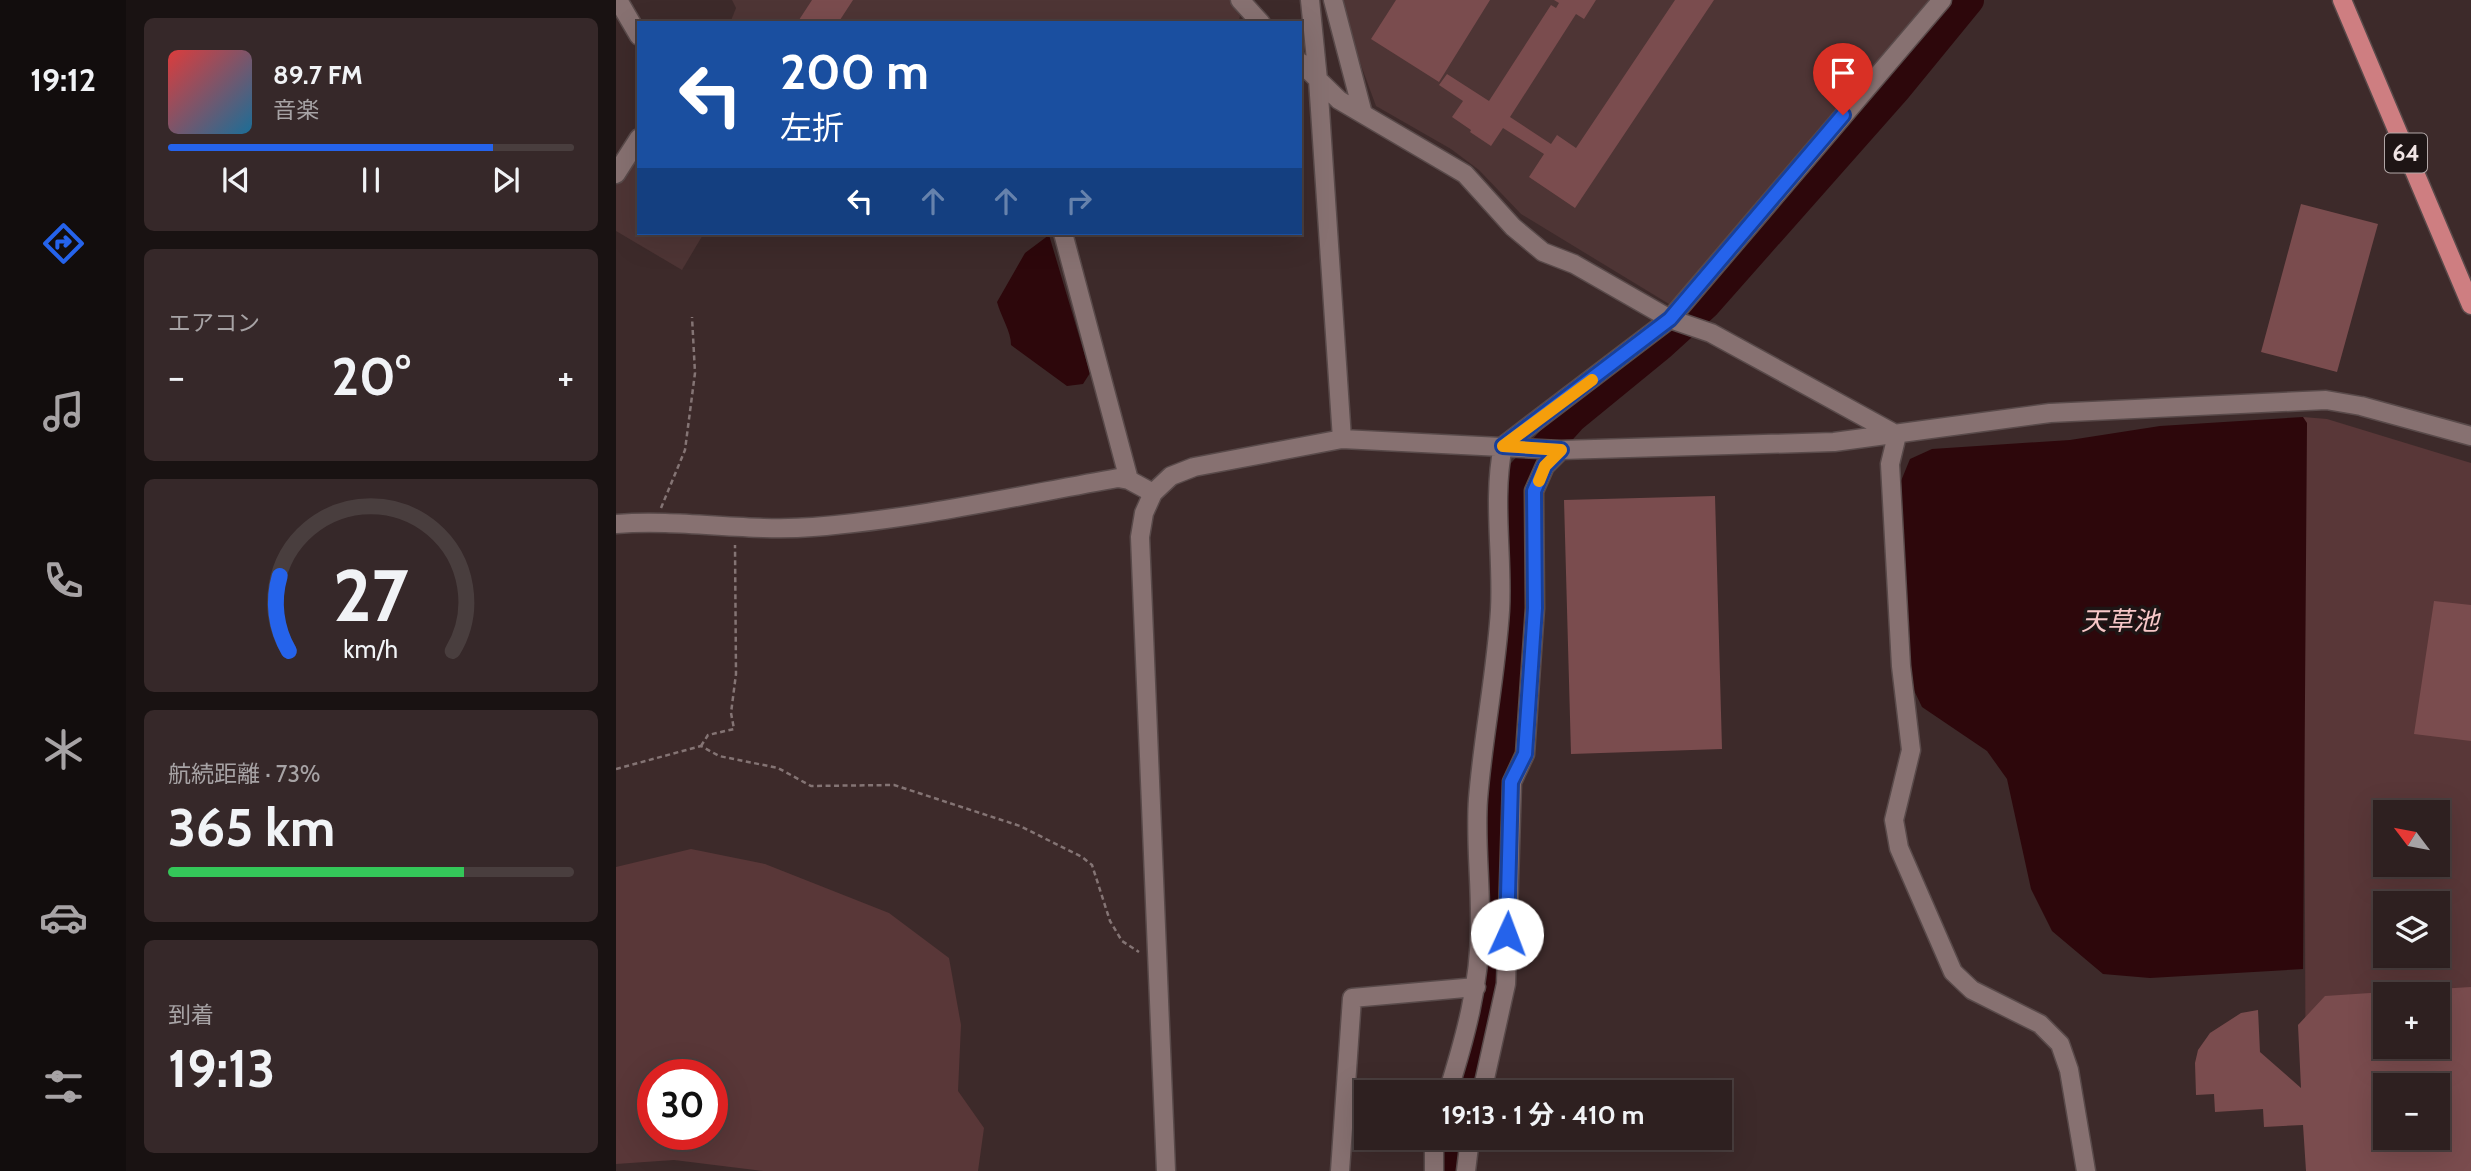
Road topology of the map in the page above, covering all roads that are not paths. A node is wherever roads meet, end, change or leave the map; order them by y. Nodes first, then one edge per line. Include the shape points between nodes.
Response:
1 (618, 0) edge
2 (1240, 0) edge
3 (1310, 0) edge
4 (1333, 0) edge
5 (1941, 0) edge
6 (2342, 0) edge
7 (1256, 21) edge
8 (637, 33) edge
9 (1302, 64) edge
10 (1318, 80) junction
11 (1363, 114) junction
12 (637, 141) edge
13 (616, 174) edge
14 (1064, 235) edge
15 (2471, 305) edge
16 (1670, 319) junction
17 (1897, 435) junction
18 (2471, 436) edge
19 (1342, 439) junction
20 (1503, 446) junction
21 (1561, 450) junction
22 (1129, 480) junction
23 (1153, 493) junction
24 (616, 524) edge
25 (1476, 987) junction
26 (1451, 1080) edge
27 (1485, 1080) edge
28 (1434, 1150) edge
29 (1469, 1150) edge
30 (1166, 1171) edge
31 (1340, 1171) edge
32 (1434, 1171) edge
33 (1466, 1171) edge
34 (2087, 1171) edge

1 - 8 street
2 - 7 street
3 - 10 street
4 - 11 street
5 - 16 street
6 - 15 main road, 64
9 - 10 street
10 - 11 street
10 - 19 street
11 - 16 street via 1465,174 1513,227 1544,252
12 - 13 street
14 - 22 street
16 - 17 street via 1711,332
16 - 20 street
17 - 18 street via 2050,413 2326,400
17 - 21 street via 1834,442
17 - 34 street via 1890,464 1901,666 1911,750 1894,820 1899,848 1953,972 1972,990 2040,1024 2060,1044
19 - 20 street
19 - 23 street via 1194,467 1171,476
20 - 21 street
20 - 25 street via 1499,469 1500,607 1478,798
21 - 27 street via 1545,466 1534,491 1535,608 1525,754 1511,782 1506,984
22 - 23 street
22 - 24 street via 1118,478 811,527 736,528 662,521
23 - 30 street via 1143,513 1140,537
25 - 26 street
25 - 31 street via 1352,999
28 - 32 street
29 - 33 street

